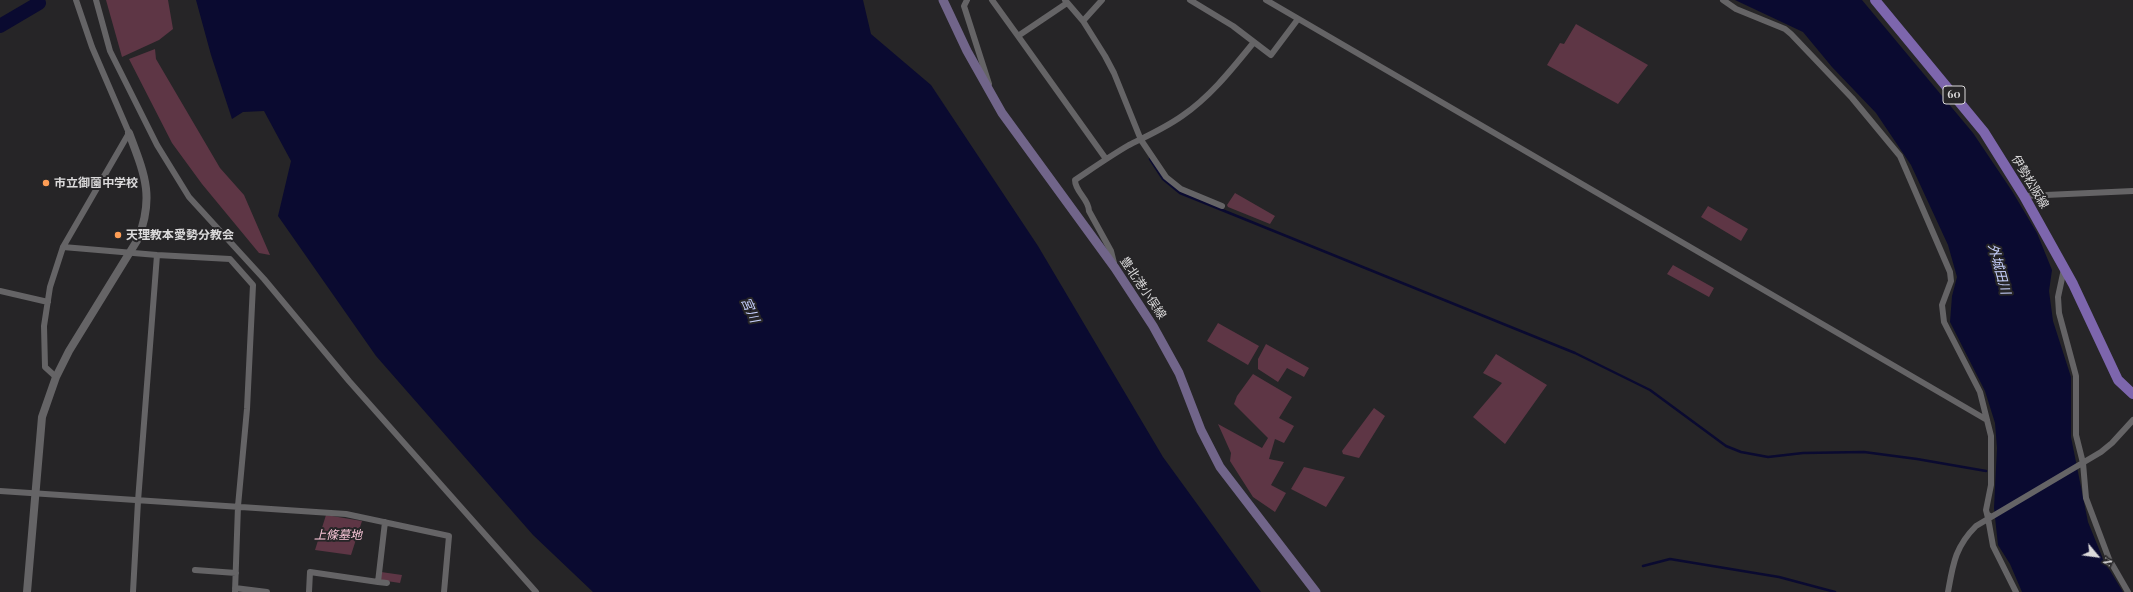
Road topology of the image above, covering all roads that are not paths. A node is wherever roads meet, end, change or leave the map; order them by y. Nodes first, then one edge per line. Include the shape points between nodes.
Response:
1 (76, 0) edge
2 (96, 0) edge
3 (943, 0) edge
4 (967, 0) edge
5 (992, 0) edge
6 (1102, 0) edge
7 (1190, 0) edge
8 (1266, 0) edge
9 (1722, 0) edge
10 (1875, 0) edge
11 (1066, 1) edge
12 (1298, 19) junction
13 (1082, 21) junction
14 (1018, 36) junction
15 (1254, 42) junction
16 (994, 100) junction
17 (129, 133) junction
18 (1142, 140) junction
19 (1106, 159) junction
20 (2133, 191) edge
21 (2024, 196) junction
22 (1222, 206) dead end
23 (63, 247) junction
24 (129, 253) junction
25 (157, 256) junction
26 (1115, 268) junction
27 (2064, 269) junction
28 (0, 291) edge
29 (48, 302) junction
30 (56, 377) junction
31 (2133, 394) edge
32 (1987, 420) junction
33 (2132, 424) edge
34 (2081, 465) junction
35 (0, 491) edge
36 (35, 494) junction
37 (138, 501) junction
38 (238, 506) junction
39 (1990, 517) junction
40 (385, 522) junction
41 (195, 570) dead end
42 (236, 573) junction
43 (378, 582) junction
44 (386, 583) dead end
45 (235, 590) edge
46 (27, 592) edge
47 (133, 592) edge
48 (267, 592) edge
49 (309, 592) edge
50 (444, 592) edge
51 (536, 592) edge
52 (1316, 592) edge
53 (1948, 592) edge
54 (2016, 592) edge
55 (2128, 592) edge

1 - 17 street via 92,47
2 - 51 street via 110,51 157,145 189,197
3 - 16 main road, 豊北港小俣線
4 - 16 street via 964,6
5 - 14 street
6 - 13 street
7 - 15 street
8 - 12 street
9 - 32 street via 1791,34 1852,98 1900,156 1950,272 1951,281 1942,305 1944,322 1980,392
10 - 21 main road, 伊勢松阪線 / 60 via 1974,118
11 - 13 street
11 - 14 street
12 - 15 street via 1271,55
12 - 32 street
13 - 18 street via 1114,74
14 - 19 street
15 - 18 street via 1219,86 1182,116
16 - 26 main road, 豊北港小俣線
17 - 23 street
17 - 24 street via 148,194 144,223
18 - 19 street
18 - 22 street via 1170,181 1181,189
19 - 26 street via 1075,180 1075,185 1089,205 1089,211 1111,251
20 - 21 street
21 - 27 main road, 伊勢松阪線 / 60
23 - 24 street
23 - 29 street via 50,287
24 - 25 street
24 - 30 street via 73,344
25 - 37 street
25 - 38 street via 230,258 253,285 247,409
26 - 52 main road, 豊北港小俣線 via 1152,324 1179,373 1216,461
27 - 31 main road, 伊勢松阪線 / 60 via 2118,380
27 - 34 street via 2058,297 2059,313 2076,376 2076,435
28 - 29 street
29 - 30 street via 44,326 45,367
30 - 36 street via 42,417
32 - 39 street via 1992,449 1991,485 1986,510
33 - 34 street via 2112,443
34 - 39 street
34 - 55 street via 2090,510 2109,559
35 - 36 street
36 - 37 street
36 - 46 street
37 - 38 street
37 - 47 street
38 - 40 street via 346,514
38 - 42 street
39 - 53 street via 1976,526 1960,545 1954,560
39 - 54 street via 1993,546
40 - 43 street
40 - 50 street via 449,536
41 - 42 street
42 - 45 street
43 - 44 street
43 - 49 street via 310,572
45 - 48 street

